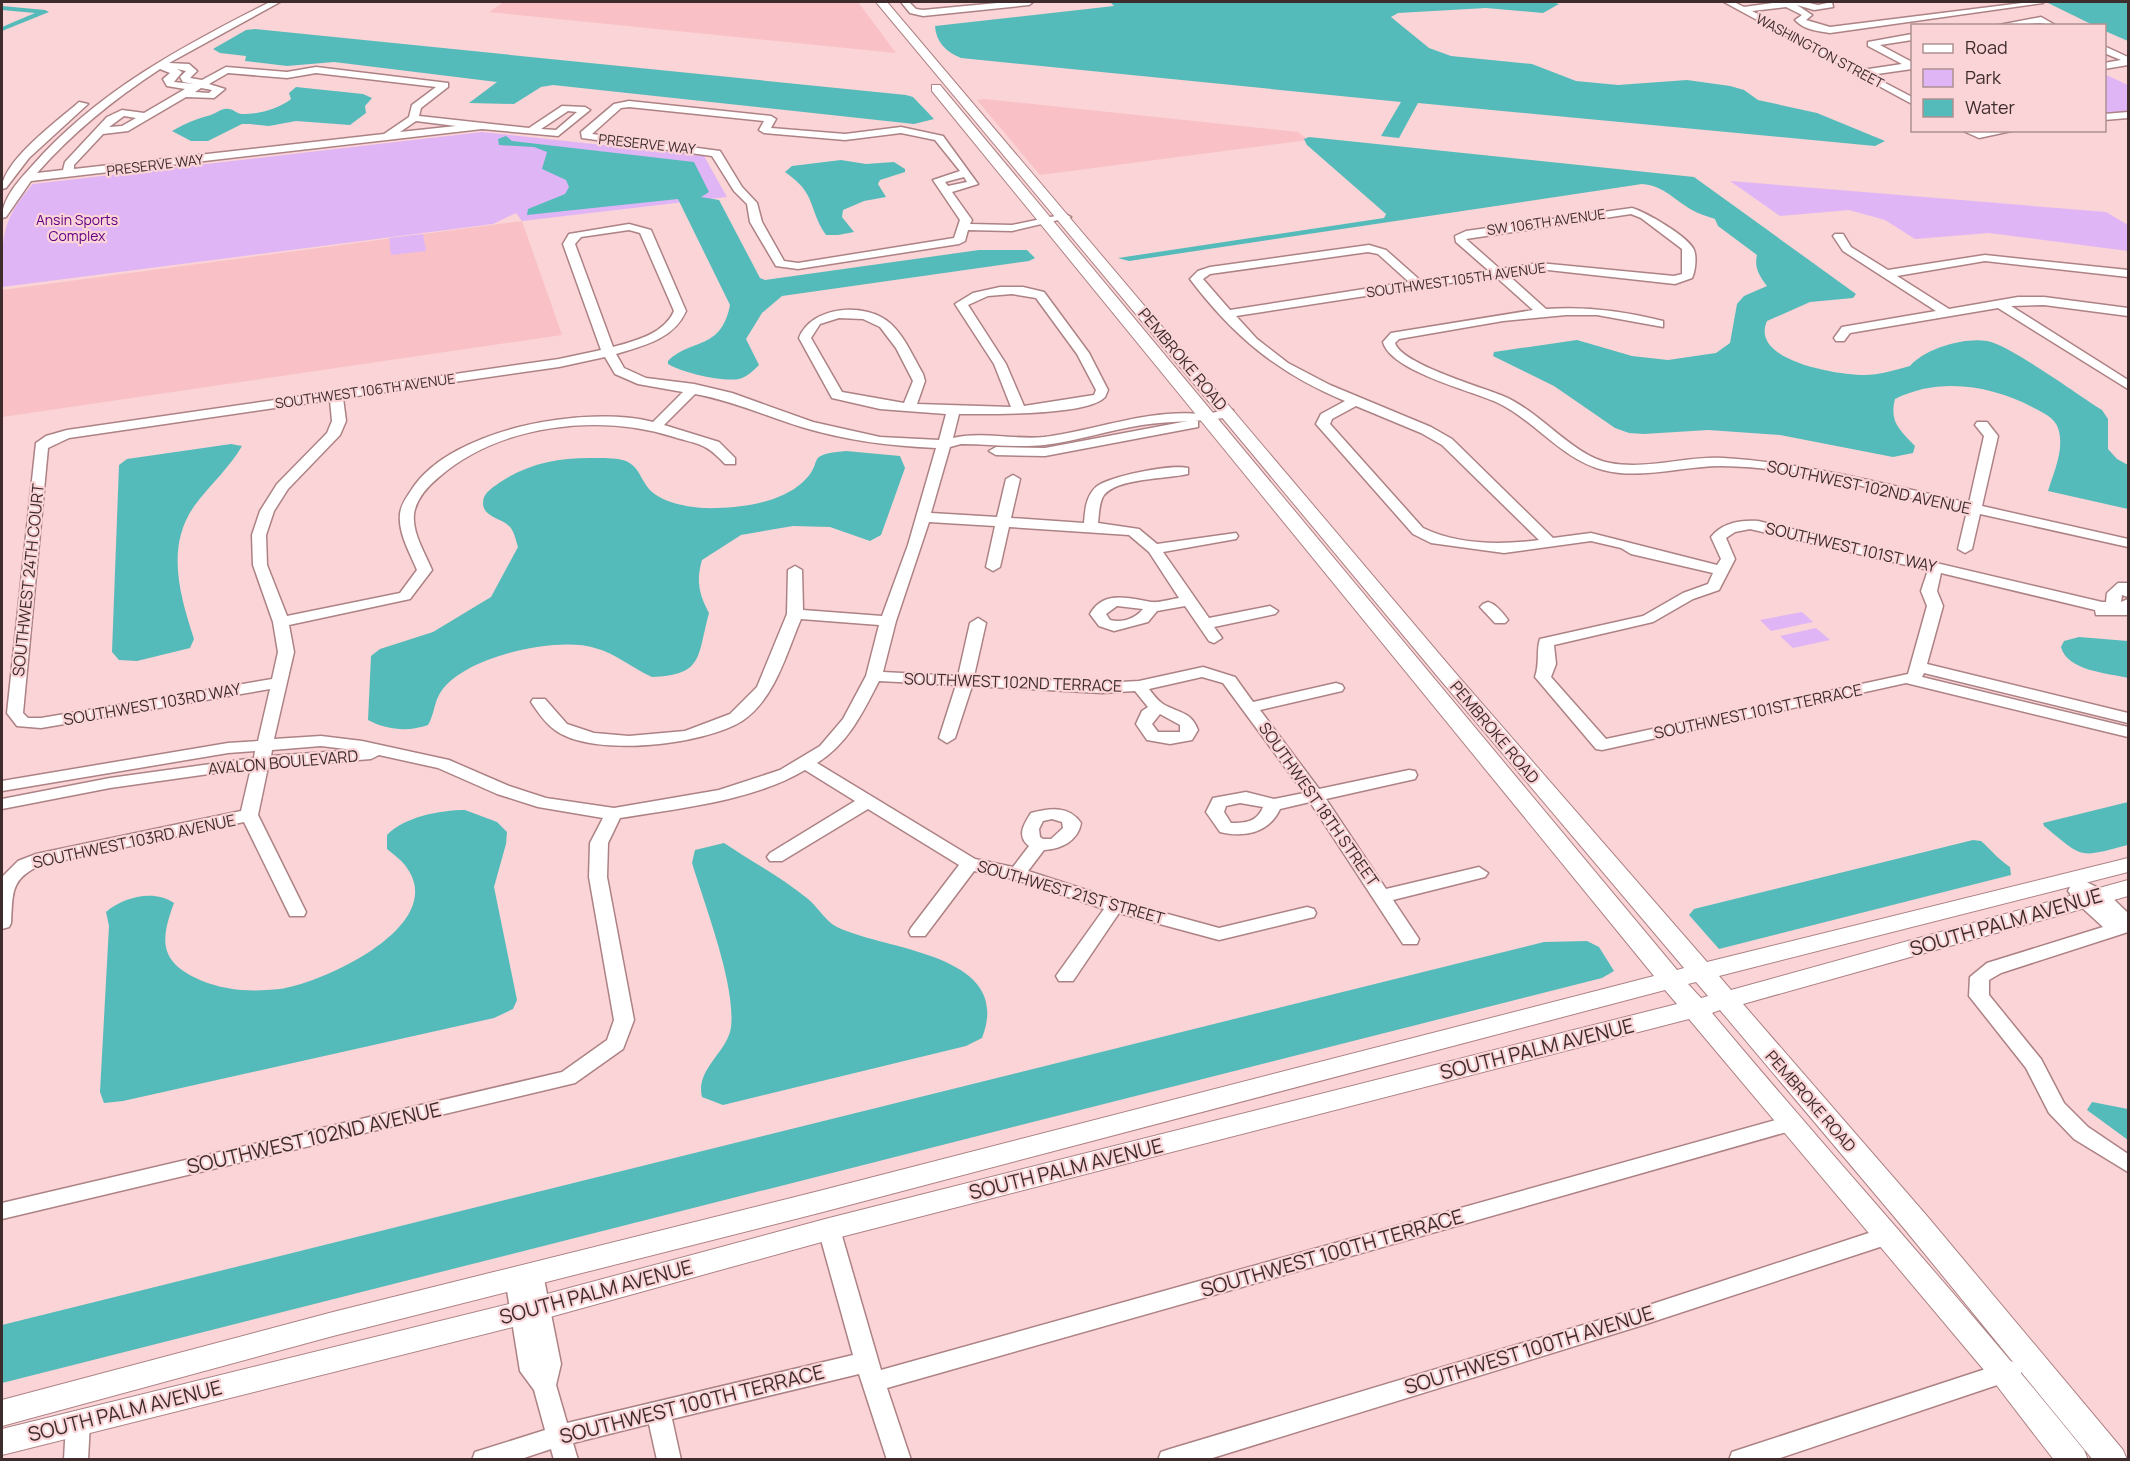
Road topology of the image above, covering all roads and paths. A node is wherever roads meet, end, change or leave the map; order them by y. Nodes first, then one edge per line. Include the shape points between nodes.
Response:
1 (263, 2) edge
2 (276, 2) edge
3 (881, 2) edge
4 (905, 2) edge
5 (1029, 2) edge
6 (1728, 2) edge
7 (1828, 2) edge
8 (2039, 3) dead end
9 (1795, 5) edge
10 (1746, 12) junction
11 (895, 18) junction
12 (878, 20) dead end
13 (2012, 24) edge
14 (2049, 24) edge
15 (1911, 37) edge
16 (2106, 50) edge
17 (2128, 61) edge
18 (1910, 65) edge
19 (155, 66) junction
20 (2106, 66) edge
21 (1857, 71) junction
22 (924, 74) dead end
23 (199, 85) junction
24 (185, 94) junction
25 (961, 96) junction
26 (944, 98) junction
27 (1911, 100) edge
28 (2128, 115) edge
29 (2106, 117) edge
30 (414, 118) junction
31 (480, 126) junction
32 (531, 131) dead end
33 (1971, 132) edge
34 (1998, 132) edge
35 (385, 138) junction
36 (68, 175) junction
37 (25, 178) junction
38 (2, 186) edge
39 (2, 214) edge
40 (1065, 217) junction
41 (1045, 220) junction
42 (965, 224) junction
43 (1839, 236) dead end
44 (1498, 273) junction
45 (2128, 273) edge
46 (1887, 274) junction
47 (1686, 278) joint
48 (1418, 284) junction
49 (2000, 304) junction
50 (1543, 312) junction
51 (2128, 312) edge
52 (1947, 313) junction
53 (1227, 314) junction
54 (1659, 324) dead end
55 (1840, 338) dead end
56 (608, 351) junction
57 (2128, 385) edge
58 (694, 388) junction
59 (336, 395) junction
60 (1355, 401) junction
61 (909, 408) junction
62 (954, 410) junction
63 (1019, 411) junction
64 (1228, 413) junction
65 (1205, 417) junction
66 (1982, 425) dead end
67 (656, 426) junction
68 (51, 439) joint
69 (945, 444) junction
70 (730, 461) dead end
71 (1183, 471) dead end
72 (1014, 479) dead end
73 (1976, 509) junction
74 (923, 517) junction
75 (1002, 523) junction
76 (1090, 527) junction
77 (1231, 536) dead end
78 (1549, 542) junction
79 (2128, 543) edge
80 (1154, 549) junction
81 (1965, 549) dead end
82 (1936, 566) junction
83 (993, 567) dead end
84 (795, 570) dead end
85 (1723, 571) junction
86 (2128, 593) edge
87 (2076, 600) junction
88 (1188, 601) junction
89 (2128, 603) edge
90 (1152, 607) dead end
91 (1488, 607) dead end
92 (1269, 611) dead end
93 (795, 614) junction
94 (1500, 620) dead end
95 (888, 621) junction
96 (281, 622) junction
97 (978, 624) dead end
98 (1204, 624) junction
99 (1410, 630) junction
100 (1387, 635) junction
101 (1214, 638) dead end
102 (1917, 673) junction
103 (874, 676) junction
104 (1221, 676) joint
105 (280, 682) junction
106 (965, 682) junction
107 (1139, 686) junction
108 (1336, 688) dead end
109 (539, 702) dead end
110 (1251, 707) junction
111 (1158, 708) dead end
112 (2128, 718) edge
113 (23, 723) joint
114 (2128, 732) edge
115 (947, 738) dead end
116 (264, 752) junction
117 (805, 763) junction
118 (121, 773) junction
119 (1409, 775) dead end
120 (2, 786) edge
121 (1315, 796) junction
122 (867, 802) junction
123 (2, 804) edge
124 (1273, 805) dead end
125 (614, 814) junction
126 (249, 815) junction
127 (1039, 845) dead end
128 (776, 858) dead end
129 (970, 864) junction
130 (2128, 865) edge
131 (1479, 873) dead end
132 (1017, 874) junction
133 (2071, 880) junction
134 (2128, 888) edge
135 (1383, 896) junction
136 (2092, 898) junction
137 (1115, 906) junction
138 (297, 912) dead end
139 (1307, 914) dead end
140 (2, 923) edge
141 (2125, 926) edge
142 (918, 932) dead end
143 (1410, 939) dead end
144 (1701, 973) junction
145 (1066, 976) dead end
146 (1670, 980) junction
147 (1724, 1001) junction
148 (1694, 1009) junction
149 (1790, 1124) junction
150 (2128, 1164) edge
151 (2, 1210) edge
152 (829, 1229) junction
153 (1887, 1236) junction
154 (524, 1276) junction
155 (530, 1311) junction
156 (2034, 1363) junction
157 (870, 1372) junction
158 (2004, 1373) junction
159 (658, 1411) junction
160 (2, 1413) edge
161 (78, 1422) junction
162 (558, 1436) junction
163 (2, 1442) edge
164 (668, 1457) edge
165 (892, 1458) edge
166 (76, 1460) edge
167 (484, 1460) edge
168 (567, 1460) edge
169 (1170, 1460) edge
170 (1741, 1460) edge
171 (2073, 1460) edge
172 (2112, 1460) edge

1 - 38 street via 163,52 110,84 25,156
2 - 19 street
3 - 11 main road, PEMBROKE ROAD
4 - 5 street via 920,13
6 - 10 street, WASHINGTON STREET
7 - 9 street via 1830,5 1825,7
8 - 9 street via 1830,30 1802,22 1808,15
9 - 10 street
10 - 21 street, WASHINGTON STREET
11 - 12 main road
11 - 25 main road, PEMBROKE ROAD
13 - 14 street via 2041,20
15 - 18 street via 1871,44
16 - 17 street
17 - 20 street
18 - 21 street
19 - 23 street via 186,66 192,71 186,80
19 - 23 street via 177,72 168,79 170,84
19 - 37 street via 86,114
21 - 27 street, WASHINGTON STREET
22 - 26 main road, PEMBROKE ROAD
23 - 24 street, PRESERVE WAY
23 - 24 street via 220,89 210,96
23 - 30 street, PRESERVE WAY via 230,69 287,75 316,70 445,85 416,106
24 - 36 street, PRESERVE WAY via 124,129 99,131 69,164
25 - 26 main road
25 - 40 main road, PEMBROKE ROAD
26 - 41 main road, PEMBROKE ROAD
28 - 29 street
30 - 31 street, PRESERVE WAY
30 - 35 street, PRESERVE WAY
31 - 32 street, PRESERVE WAY
31 - 35 street, PRESERVE WAY
33 - 34 street
35 - 36 street, PRESERVE WAY
36 - 37 street, PRESERVE WAY
37 - 39 street
40 - 41 street
40 - 64 main road, PEMBROKE ROAD
41 - 42 street via 1023,226
41 - 65 main road, PEMBROKE ROAD
42 - 42 street, PRESERVE WAY via 955,243 786,266 777,260 756,222 752,203 738,189 716,153 591,138 585,134 618,106 629,104 771,119 764,130 845,137 902,130 939,138 973,184 945,189
43 - 46 street via 1847,249
44 - 47 street, SOUTHWEST 105TH AVENUE via 1552,266
44 - 47 street, SW 106TH AVENUE via 1460,240 1461,236 1632,211 1687,247 1690,253
44 - 48 street, SOUTHWEST 105TH AVENUE
44 - 50 street
45 - 46 street via 1985,258
46 - 52 street
48 - 53 street, SOUTHWEST 105TH AVENUE
48 - 53 street via 1375,250 1210,271 1198,276 1196,281
49 - 51 street via 2044,301
49 - 52 street
49 - 57 street
50 - 54 street via 1583,310
50 - 73 street, SOUTHWEST 102ND AVENUE via 1390,339 1391,349 1409,363 1502,400 1532,417 1581,457 1606,467 1630,469 1701,462 1764,464
52 - 55 street via 1846,330
53 - 60 street via 1253,342 1284,366
56 - 56 street, SOUTHWEST 106TH AVENUE via 569,244 573,236 642,228 678,305 680,319 640,342
56 - 58 street via 619,371 630,377
56 - 59 street, SOUTHWEST 106TH AVENUE via 559,363
58 - 67 street
58 - 69 street via 847,435 879,441
59 - 68 street, SOUTHWEST 106TH AVENUE
59 - 96 street via 339,422 333,435 282,487 258,535 260,565
60 - 78 street via 1447,442
60 - 78 street via 1326,417 1323,424 1418,531 1444,542 1504,549
61 - 61 street via 919,381 889,329 870,317 841,316 812,322 806,329 804,338 837,395
61 - 62 street
62 - 63 street
62 - 69 street
63 - 63 street via 1000,364 961,304 966,300 1020,289 1040,295 1083,353 1102,390 1099,397 1090,401
64 - 65 street
64 - 99 main road, PEMBROKE ROAD
65 - 69 street via 1196,424 1021,452 960,450
65 - 100 main road, PEMBROKE ROAD
66 - 73 street via 1991,436
67 - 70 street via 717,446
67 - 96 street via 624,421 569,423 526,430 471,448 431,476 409,506 408,529 425,570 405,596
68 - 113 street, SOUTHWEST 24TH COURT via 42,446 15,713
69 - 74 street
71 - 76 street via 1111,484 1100,490
72 - 75 street
73 - 79 street, SOUTHWEST 102ND AVENUE
73 - 81 street
74 - 75 street
74 - 95 street
75 - 76 street
75 - 83 street
76 - 80 street via 1134,532
77 - 80 street
78 - 85 street via 1580,537 1621,550
80 - 88 street
82 - 85 street, SOUTHWEST 101ST WAY via 1749,525 1731,528 1718,537 1728,557
82 - 87 street, SOUTHWEST 101ST WAY
82 - 102 street via 1929,591 1935,606
84 - 93 street
85 - 102 street, SOUTHWEST 101ST TERRACE via 1714,587 1688,596 1648,619 1546,642 1548,664 1543,676 1602,745
86 - 87 street, SOUTHWEST 101ST WAY via 2123,586 2109,607
87 - 89 street, SOUTHWEST 101ST WAY via 2109,614 2123,612
88 - 90 street
88 - 98 street
91 - 94 street
92 - 98 street
93 - 95 street
93 - 109 street via 764,689 735,717 687,736 629,741 592,738 561,727
95 - 103 street
96 - 105 street via 286,652
97 - 106 street
98 - 101 street
99 - 100 street
99 - 144 main road, PEMBROKE ROAD
100 - 146 main road, PEMBROKE ROAD
102 - 112 street, SOUTHWEST 101ST TERRACE
102 - 114 street, SOUTHWEST 101ST TERRACE
103 - 106 street, SOUTHWEST 102ND TERRACE
103 - 117 street, AVALON BOULEVARD via 850,721 826,750
104 - 107 street, SOUTHWEST 102ND TERRACE via 1203,672
104 - 110 street, SOUTHWEST 18TH STREET via 1230,680
105 - 113 street, SOUTHWEST 103RD WAY
105 - 116 street
106 - 107 street, SOUTHWEST 102ND TERRACE
106 - 115 street
107 - 111 street
108 - 110 street
110 - 121 street, SOUTHWEST 18TH STREET
116 - 118 street, AVALON BOULEVARD
116 - 125 street, AVALON BOULEVARD via 387,753 443,764 544,803
116 - 126 street
117 - 122 street, SOUTHWEST 21ST STREET
117 - 125 street, AVALON BOULEVARD via 786,774 722,795
118 - 120 street, AVALON BOULEVARD
118 - 123 street, AVALON BOULEVARD
119 - 121 street
121 - 124 street
121 - 135 street, SOUTHWEST 18TH STREET
122 - 128 street
122 - 129 street, SOUTHWEST 21ST STREET
125 - 151 street, SOUTHWEST 102ND AVENUE via 599,843 598,877 624,1020 616,1044 568,1078
126 - 138 street
126 - 140 street, SOUTHWEST 103RD AVENUE via 18,867 6,879
127 - 132 street
129 - 132 street, SOUTHWEST 21ST STREET
129 - 142 street
130 - 133 main road, SOUTH PALM AVENUE
131 - 135 street
132 - 137 street, SOUTHWEST 21ST STREET
133 - 136 street
133 - 144 main road, SOUTH PALM AVENUE
134 - 136 main road, SOUTH PALM AVENUE
135 - 143 street, SOUTHWEST 18TH STREET
136 - 141 street
136 - 147 main road, SOUTH PALM AVENUE
137 - 139 street, SOUTHWEST 21ST STREET via 1219,934
137 - 145 street
141 - 150 street via 1994,968 1980,976 1977,991 2034,1064 2048,1095 2066,1119
144 - 146 main road, SOUTH PALM AVENUE
144 - 147 main road, PEMBROKE ROAD
146 - 148 main road, PEMBROKE ROAD
146 - 154 main road, SOUTH PALM AVENUE
147 - 148 main road, SOUTH PALM AVENUE
147 - 156 main road, PEMBROKE ROAD
148 - 149 main road, PEMBROKE ROAD
148 - 152 main road, SOUTH PALM AVENUE
149 - 153 main road, PEMBROKE ROAD
149 - 157 street, SOUTHWEST 100TH TERRACE
152 - 155 main road, SOUTH PALM AVENUE
152 - 157 street
153 - 158 main road, PEMBROKE ROAD
153 - 169 street, SOUTHWEST 100TH AVENUE via 1643,1316
154 - 155 street
154 - 160 main road, SOUTH PALM AVENUE
155 - 161 main road, SOUTH PALM AVENUE
155 - 162 street via 532,1371 544,1385
156 - 158 street
156 - 172 main road, PEMBROKE ROAD
157 - 159 street, SOUTHWEST 100TH TERRACE
157 - 165 street
158 - 170 street
158 - 171 main road, PEMBROKE ROAD
159 - 162 street, SOUTHWEST 100TH TERRACE
159 - 164 street
161 - 163 main road, SOUTH PALM AVENUE
161 - 166 street
162 - 167 street, SOUTHWEST 100TH TERRACE
162 - 168 street

